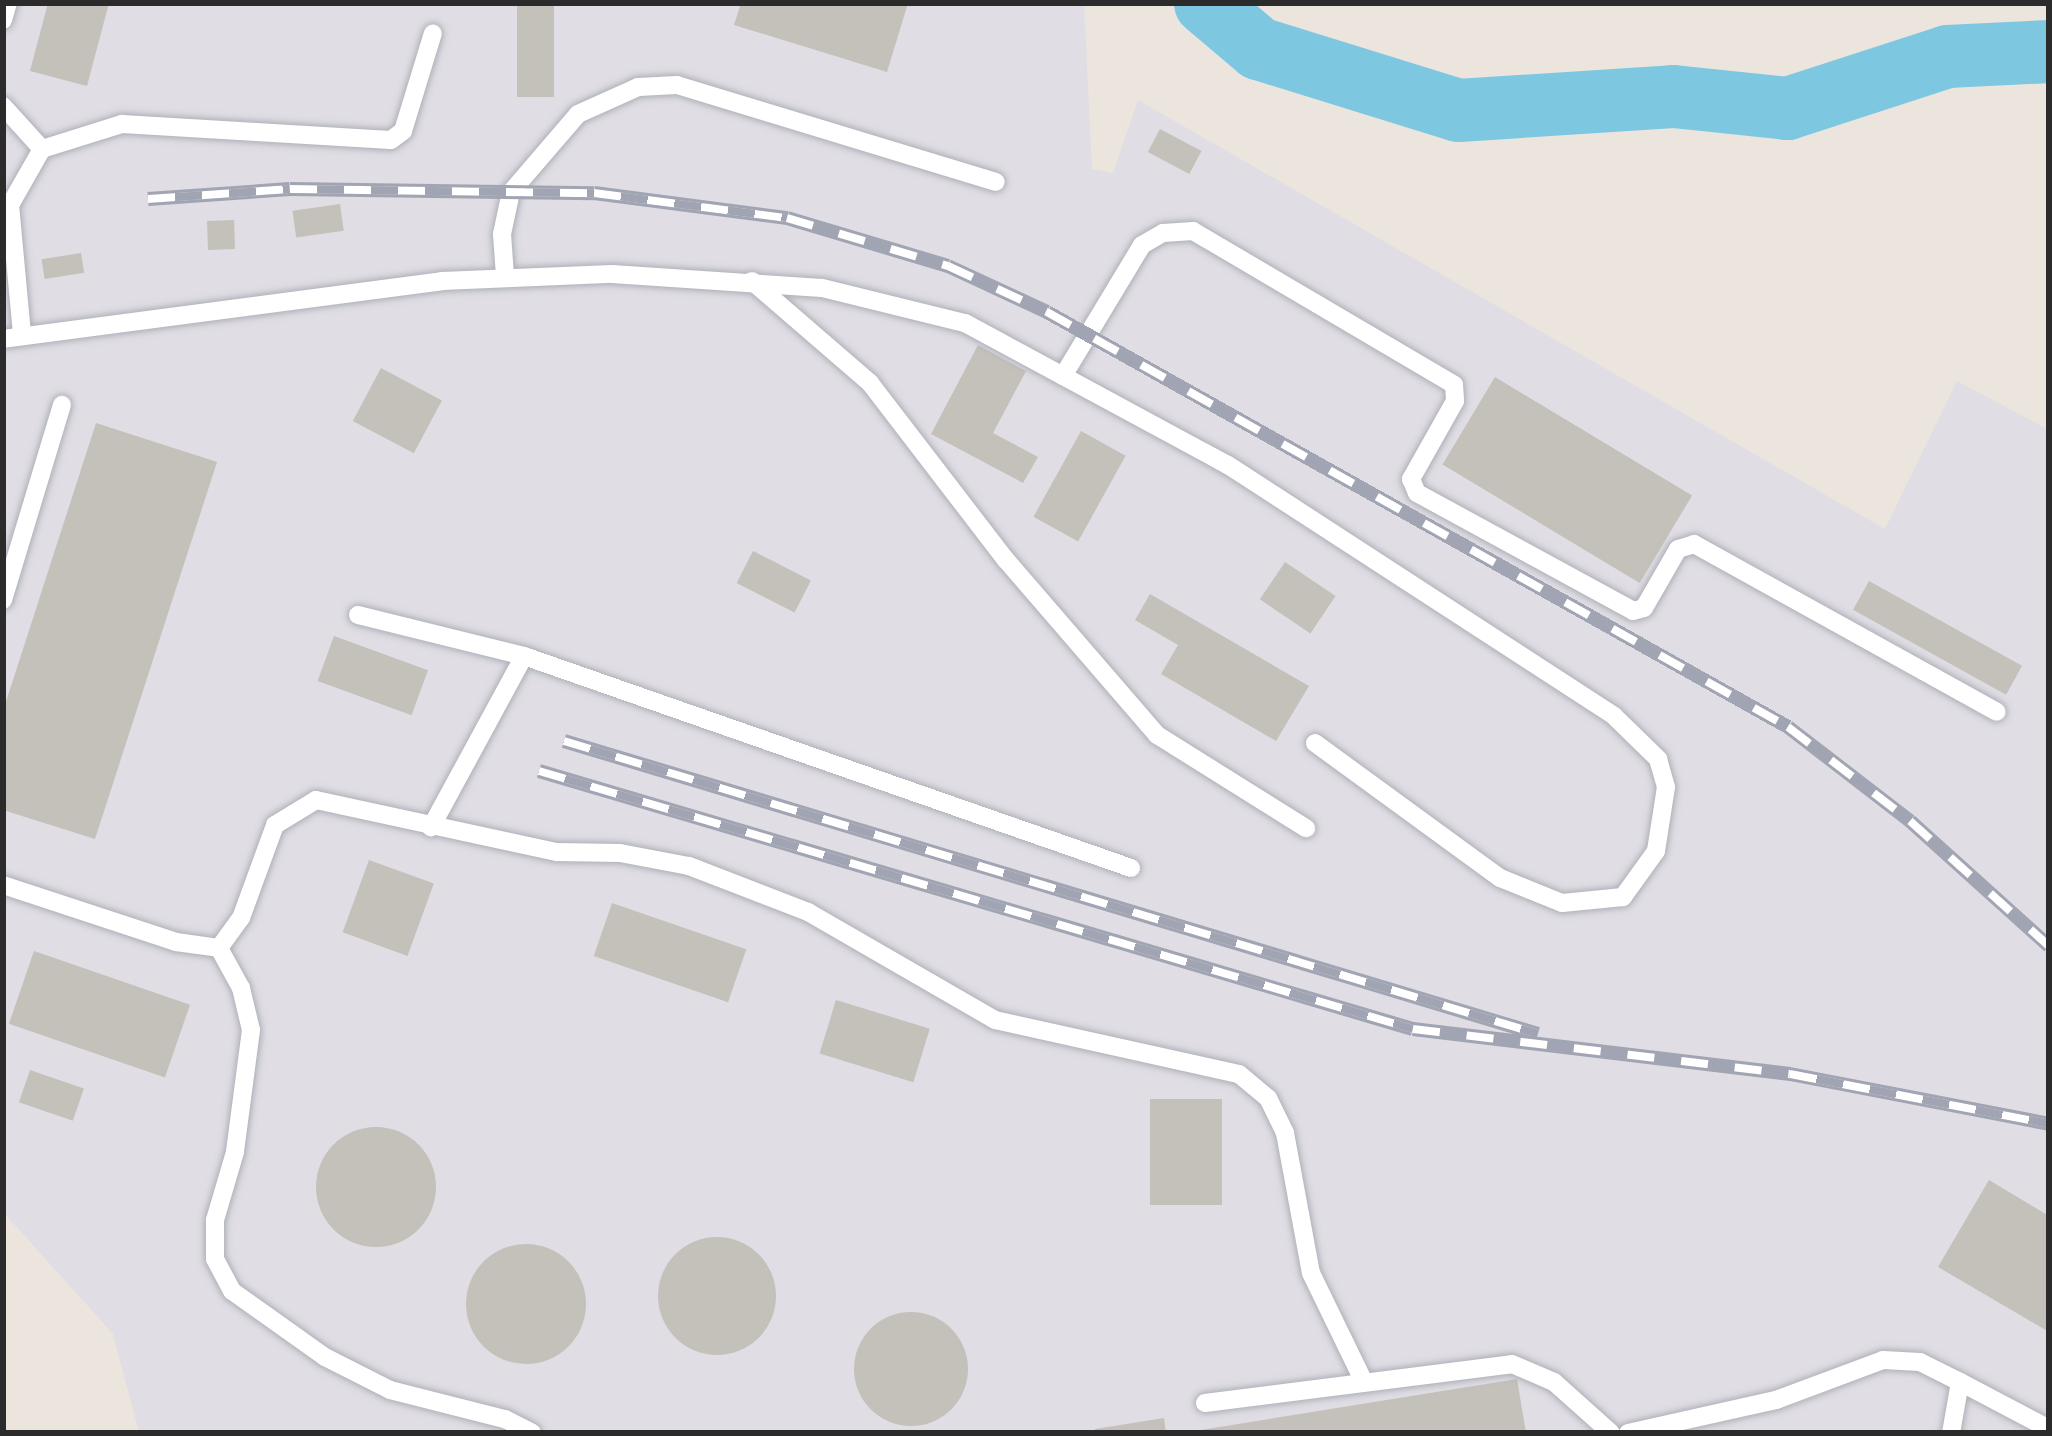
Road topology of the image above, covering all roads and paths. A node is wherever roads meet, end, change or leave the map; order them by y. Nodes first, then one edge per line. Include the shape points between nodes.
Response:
1 (8, 3) edge
2 (3, 20) edge
3 (433, 33) dead end
4 (3, 106) edge
5 (42, 149) junction
6 (996, 182) dead end
7 (505, 276) junction
8 (752, 280) junction
9 (12, 336) edge
10 (1063, 376) junction
11 (62, 405) dead end
12 (3, 600) edge
13 (358, 615) dead end
14 (524, 656) junction
15 (1997, 712) dead end
16 (1315, 743) dead end
17 (430, 827) junction
18 (1306, 828) dead end
19 (1132, 868) dead end
20 (3, 885) edge
21 (219, 948) junction
22 (1363, 1380) junction
23 (1960, 1382) junction
24 (1205, 1403) dead end
25 (2049, 1429) edge
26 (532, 1433) edge
27 (1611, 1433) edge
28 (1628, 1433) edge
29 (1951, 1433) edge

1 - 2 lane
3 - 5 lane via 403,131 391,140 122,124
4 - 5 lane
5 - 9 lane via 10,206
6 - 7 lane via 677,85 638,87 578,114 512,192 502,234
7 - 8 lane
7 - 9 lane
8 - 10 lane via 822,288 965,323
8 - 18 lane via 870,383 1006,560 1157,734
10 - 15 lane via 1142,245 1163,233 1193,231 1454,386 1455,400 1411,479 1417,493 1634,610 1644,608 1678,549 1694,544
10 - 16 lane via 1228,465 1614,716 1658,758 1666,787 1656,851 1624,897 1562,902 1500,878
11 - 12 lane
13 - 14 lane
14 - 17 lane
14 - 19 lane
17 - 21 lane via 316,800 275,825 242,918
17 - 22 lane via 689,866 808,912 995,1020 1239,1074 1268,1098 1286,1133 1311,1273
20 - 21 lane via 176,942
21 - 26 lane via 251,1030 235,1152 215,1220 215,1259 232,1291 325,1358 390,1390 505,1418
22 - 24 lane
22 - 27 lane via 1527,1367
23 - 25 lane
23 - 28 lane via 1920,1362 1883,1360 1776,1400
23 - 29 lane

